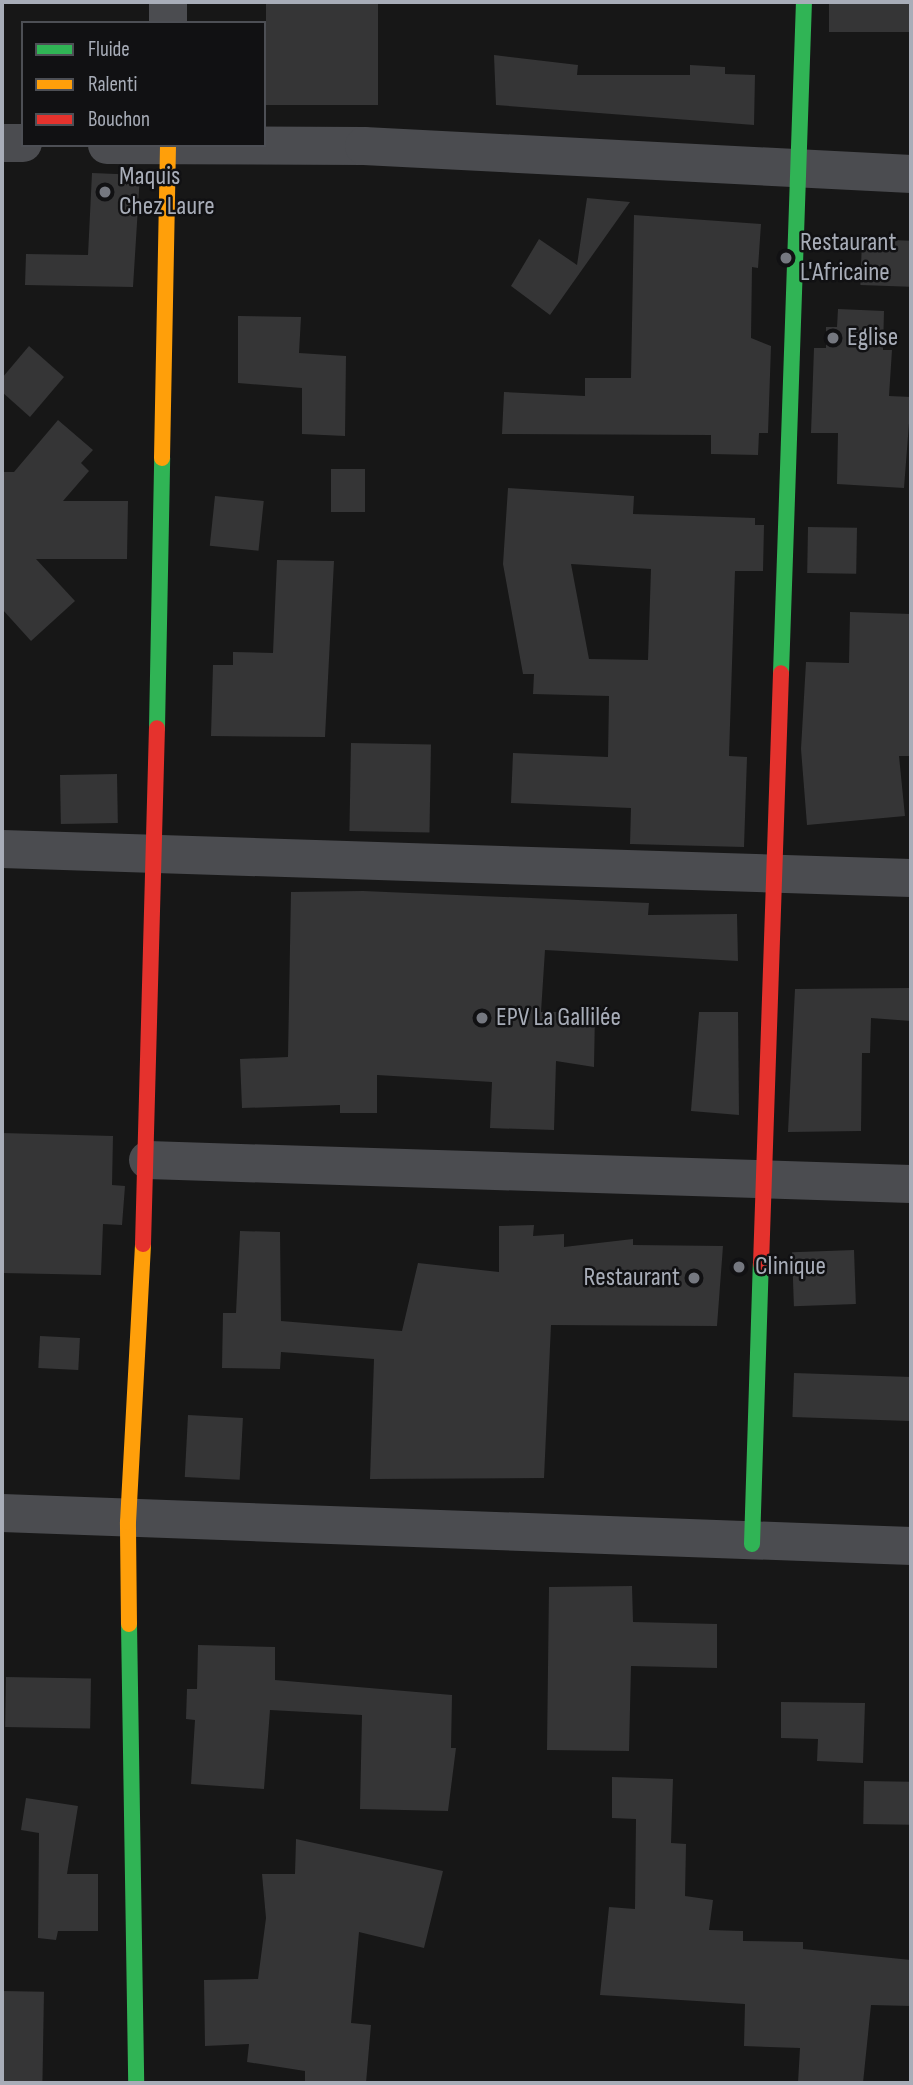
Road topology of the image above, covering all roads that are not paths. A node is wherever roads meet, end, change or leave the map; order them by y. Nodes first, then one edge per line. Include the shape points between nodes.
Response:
1 (168, 2) edge
2 (804, 2) edge
3 (168, 21) edge
4 (2, 143) edge
5 (21, 143) edge
6 (266, 146) edge
7 (168, 147) edge
8 (799, 172) junction
9 (911, 174) edge
10 (2, 849) edge
11 (156, 855) junction
12 (776, 875) junction
13 (911, 878) edge
14 (148, 1160) junction
15 (768, 1181) junction
16 (911, 1184) edge
17 (2, 1513) edge
18 (128, 1522) junction
19 (751, 1544) junction
20 (911, 1546) edge
21 (136, 2083) edge

1 - 3 street
2 - 8 street
4 - 5 street
6 - 8 street via 364,146
7 - 11 street
8 - 9 street
8 - 12 street
10 - 11 street
11 - 12 street
11 - 14 street
12 - 13 street
12 - 15 street
14 - 15 street
14 - 18 street
15 - 16 street
15 - 19 street
17 - 18 street
18 - 19 street
18 - 21 street
19 - 20 street

